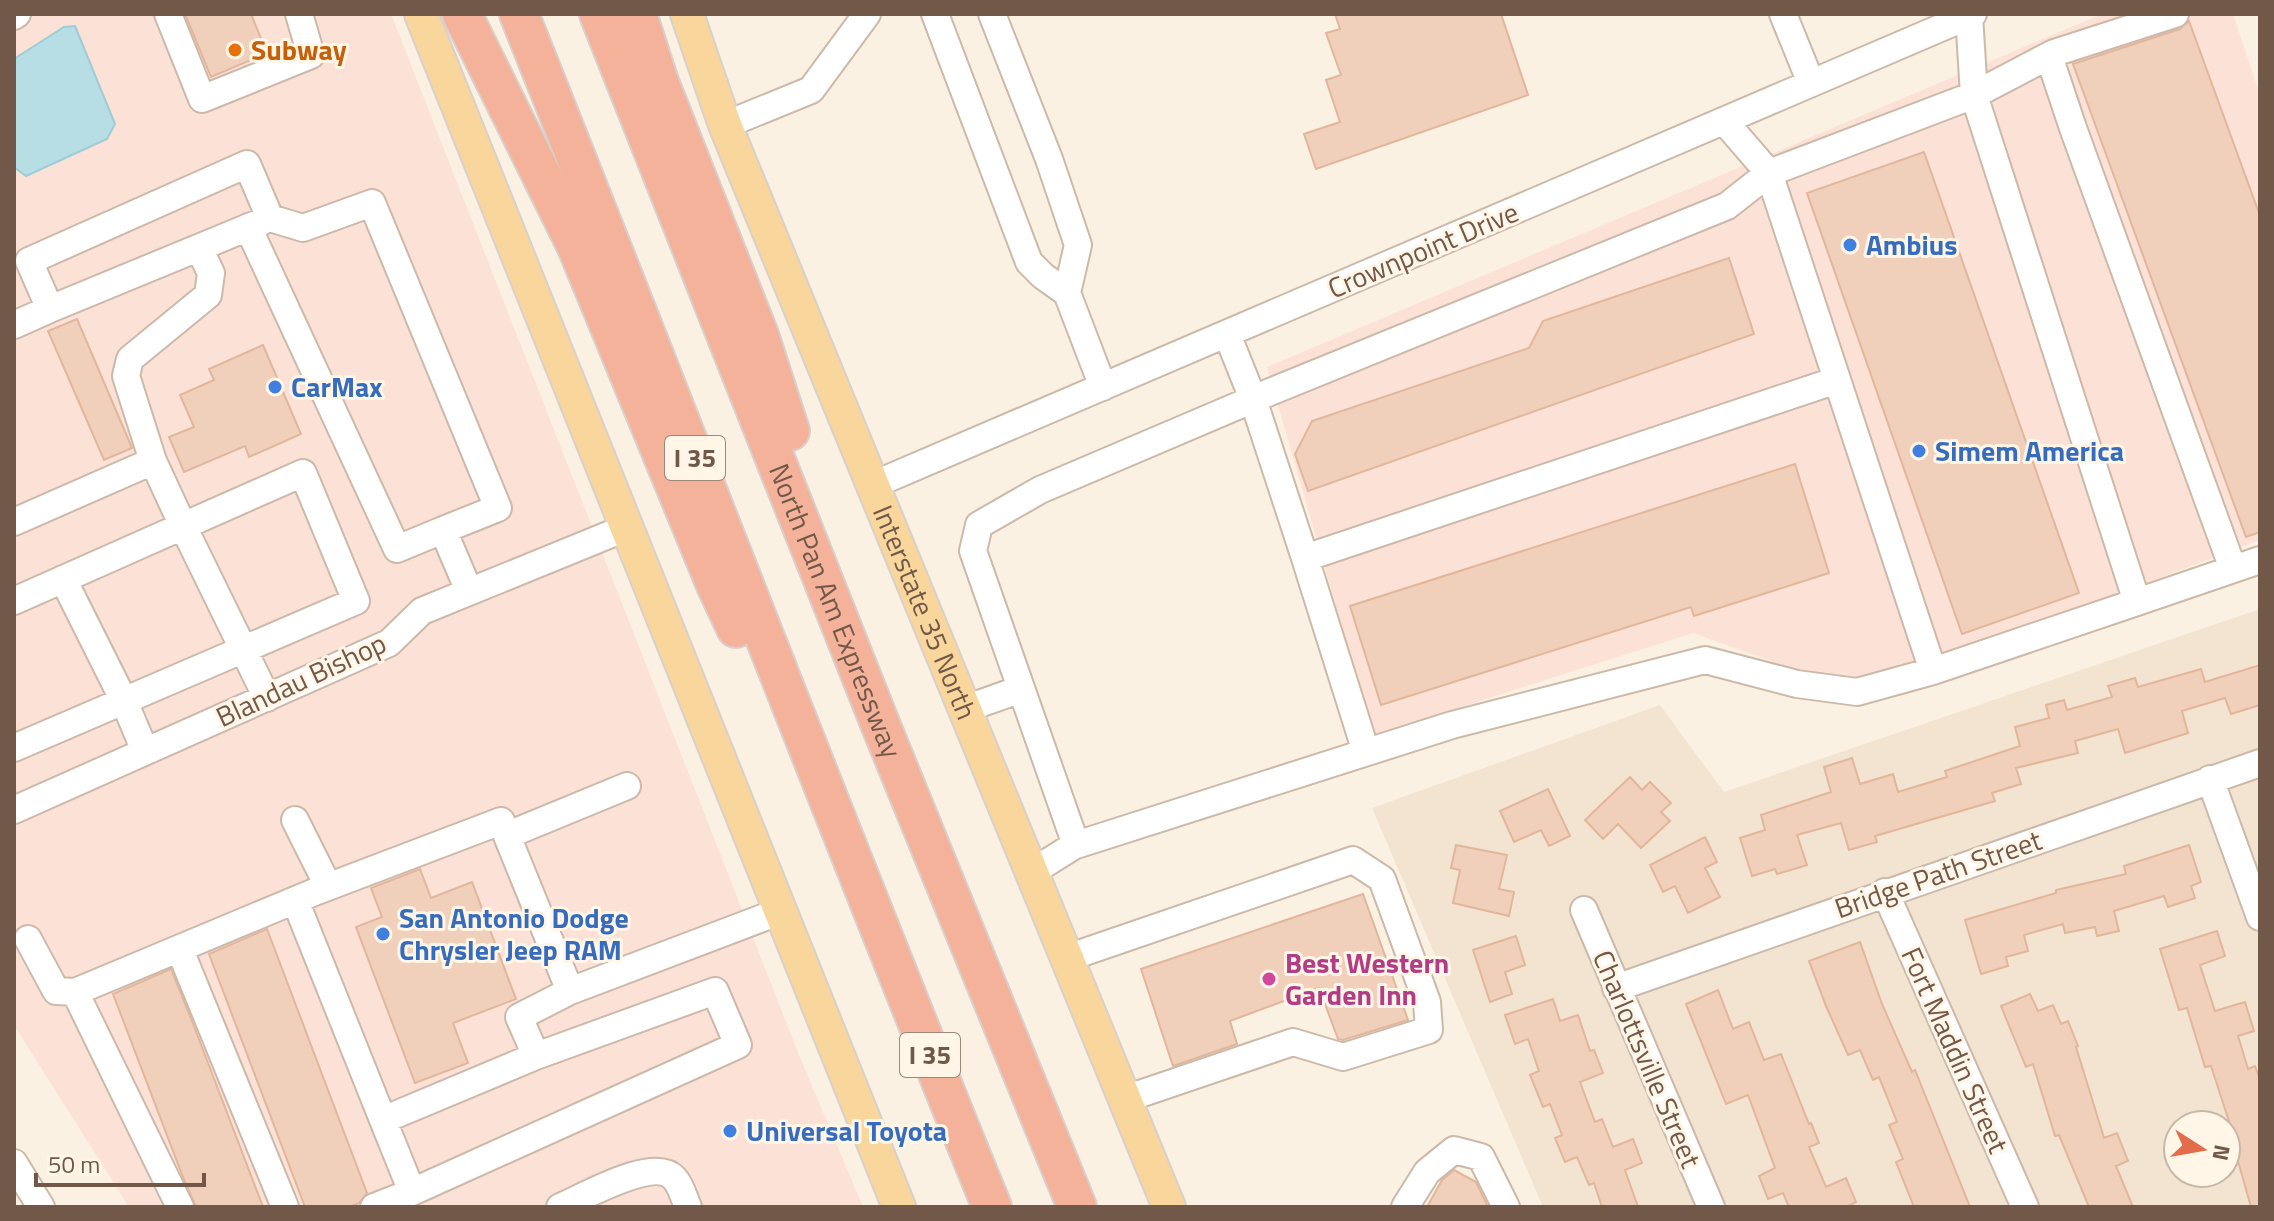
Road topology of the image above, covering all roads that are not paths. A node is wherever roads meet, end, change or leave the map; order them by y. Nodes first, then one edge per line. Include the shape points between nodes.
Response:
1 (168, 14) edge
2 (299, 14) edge
3 (421, 14) edge
4 (462, 14) edge
5 (519, 14) edge
6 (599, 14) edge
7 (637, 14) edge
8 (687, 14) edge
9 (867, 14) edge
10 (935, 14) edge
11 (992, 14) edge
12 (1783, 14) edge
13 (2175, 14) edge
14 (1971, 15) edge
15 (2049, 56) junction
16 (1811, 83) junction
17 (1974, 95) junction
18 (1724, 121) junction
19 (725, 125) junction
20 (1769, 173) junction
21 (259, 223) junction
22 (199, 248) junction
23 (1067, 293) junction
24 (50, 309) junction
25 (14, 325) edge
26 (1227, 334) junction
27 (1837, 380) junction
28 (1103, 387) junction
29 (1253, 399) junction
30 (153, 461) junction
31 (873, 485) junction
32 (14, 522) edge
33 (183, 526) junction
34 (628, 527) junction
35 (443, 530) junction
36 (1305, 558) junction
37 (2260, 560) edge
38 (2233, 569) junction
39 (63, 579) junction
40 (469, 591) junction
41 (14, 601) edge
42 (2137, 602) junction
43 (242, 650) junction
44 (1933, 671) junction
45 (1021, 689) junction
46 (267, 698) junction
47 (124, 701) junction
48 (965, 709) junction
49 (879, 721) junction
50 (14, 748) edge
51 (145, 751) junction
52 (1366, 752) junction
53 (2260, 763) edge
54 (2210, 779) junction
55 (627, 786) dead end
56 (14, 810) edge
57 (295, 820) dead end
58 (508, 835) junction
59 (1075, 845) junction
60 (1032, 872) junction
61 (328, 886) junction
62 (1885, 892) junction
63 (295, 900) junction
64 (867, 903) junction
65 (1584, 910) dead end
66 (781, 911) junction
67 (2260, 917) edge
68 (28, 939) dead end
69 (180, 950) junction
70 (1067, 958) junction
71 (1616, 988) junction
72 (570, 991) junction
73 (75, 992) junction
74 (536, 1056) junction
75 (1018, 1063) junction
76 (1125, 1099) junction
77 (383, 1120) junction
78 (14, 1163) edge
79 (412, 1192) junction
80 (41, 1207) edge
81 (180, 1207) edge
82 (285, 1207) edge
83 (374, 1207) edge
84 (560, 1207) edge
85 (688, 1207) edge
86 (899, 1207) edge
87 (992, 1207) edge
88 (1077, 1207) edge
89 (1102, 1207) edge
90 (1169, 1207) edge
91 (1405, 1207) edge
92 (1506, 1207) edge
93 (1711, 1207) edge
94 (2025, 1207) edge

1 - 2 street via 202,99 311,55
3 - 34 main road
4 - 64 highway via 577,247 716,585
5 - 64 highway, I 35
6 - 49 highway, North Pan Am Expressway / I 35
7 - 49 highway via 759,335
8 - 19 main road, Interstate 35 North
9 - 19 street via 811,90
10 - 23 street via 1029,262
11 - 23 street via 1078,245
12 - 16 street
13 - 15 street
14 - 16 street, Crownpoint Drive
14 - 17 street
15 - 17 street
15 - 38 street
16 - 18 street, Crownpoint Drive
17 - 20 street
17 - 42 street
18 - 20 street
18 - 26 street, Crownpoint Drive
19 - 31 main road, Interstate 35 North
20 - 27 street
20 - 29 street via 1727,206
21 - 22 street
21 - 24 street via 247,164 29,261
21 - 35 street via 397,549
21 - 35 street via 303,228 372,203 498,508
22 - 24 street
22 - 30 street via 211,273 208,295 130,359 126,376
23 - 28 street
24 - 25 street
26 - 28 street, Crownpoint Drive
26 - 29 street
27 - 36 street
27 - 44 street
28 - 31 street, Crownpoint Drive
29 - 36 street
29 - 45 street via 1040,490 979,525 973,551
30 - 32 street
30 - 33 street
31 - 48 main road, Interstate 35 North
33 - 39 street
33 - 43 street
33 - 43 street via 303,473 356,601
34 - 40 street, Blandau Bishop
34 - 66 main road
35 - 40 street
36 - 52 street
37 - 38 street
38 - 42 street
39 - 41 street
39 - 47 street
40 - 46 street, Blandau Bishop via 422,611 389,643
42 - 44 street
43 - 46 street
43 - 47 street
44 - 52 street via 1857,692 1797,684 1705,660
45 - 48 street
45 - 59 street
46 - 51 street, Blandau Bishop
47 - 50 street
47 - 51 street
48 - 60 main road, Interstate 35 North
49 - 75 highway, North Pan Am Expressway / I 35
51 - 56 street, Blandau Bishop
52 - 59 street
53 - 54 street, Bridge Path Street
54 - 62 street, Bridge Path Street
54 - 67 street
55 - 58 street
57 - 61 street
58 - 61 street via 501,821
58 - 72 street
59 - 60 street
60 - 70 main road, Interstate 35 North
61 - 63 street
62 - 71 street, Bridge Path Street
62 - 94 street, Fort Maddin Street
63 - 69 street
63 - 77 street
64 - 87 highway, I 35
65 - 71 street, Charlottsville Street
66 - 72 street
66 - 86 main road
68 - 73 street via 56,991
69 - 73 street
69 - 82 street
70 - 76 main road, Interstate 35 North
70 - 76 street via 1353,860 1382,879 1427,1002 1429,1030 1343,1057 1293,1042
71 - 93 street, Charlottsville Street
72 - 74 street via 519,1017
73 - 81 street
74 - 77 street
74 - 79 street via 715,991 738,1045
75 - 88 highway, North Pan Am Expressway / I 35
75 - 89 highway
76 - 90 main road, Interstate 35 North
77 - 79 street
78 - 80 street
79 - 83 street
84 - 85 street via 653,1170 676,1179
91 - 92 street via 1427,1172 1454,1150 1481,1157

